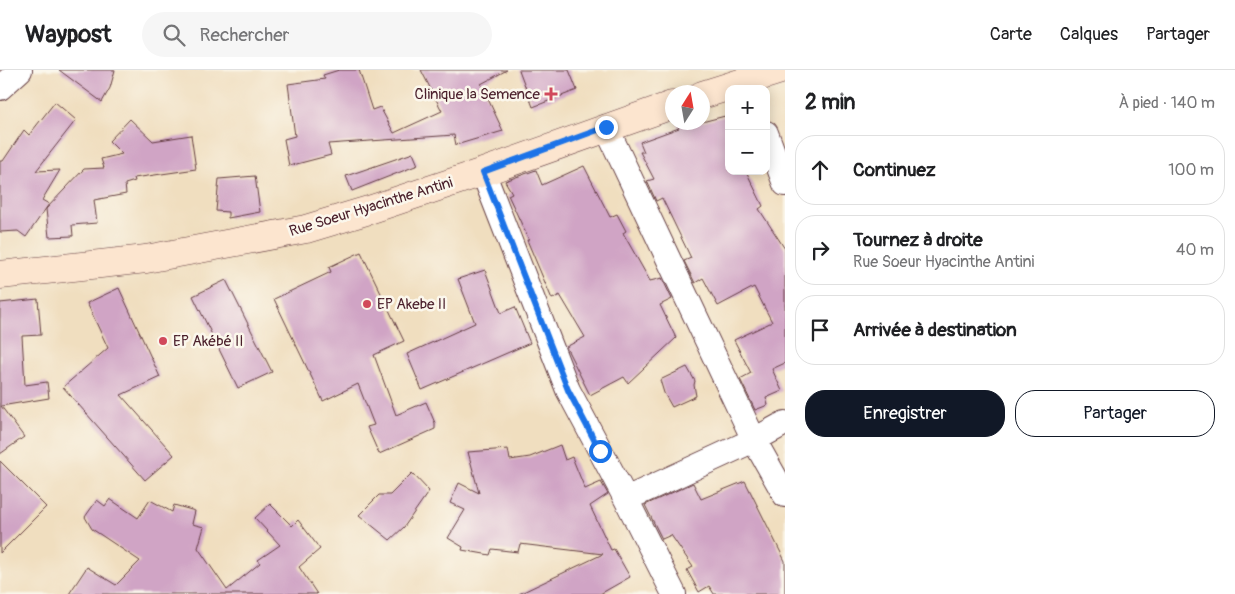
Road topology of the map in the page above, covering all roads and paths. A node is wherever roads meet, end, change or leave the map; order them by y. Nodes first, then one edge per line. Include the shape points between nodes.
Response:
1 (20, 70) edge
2 (781, 70) edge
3 (748, 84) edge
4 (0, 88) edge
5 (710, 93) edge
6 (665, 107) edge
7 (606, 127) junction
8 (770, 145) edge
9 (483, 172) junction
10 (785, 184) edge
11 (0, 275) edge
12 (785, 424) edge
13 (754, 440) junction
14 (785, 494) edge
15 (626, 498) junction
16 (674, 594) edge

1 - 4 street
2 - 3 main road
3 - 5 main road
6 - 7 main road, Rue Soeur Hyacinthe Antini
7 - 9 main road, Rue Soeur Hyacinthe Antini
7 - 13 street
8 - 10 street
9 - 11 main road, Rue Soeur Hyacinthe Antini via 338,220 288,233 146,259
9 - 15 street via 568,390
12 - 13 street
13 - 14 street
13 - 15 street
15 - 16 street

